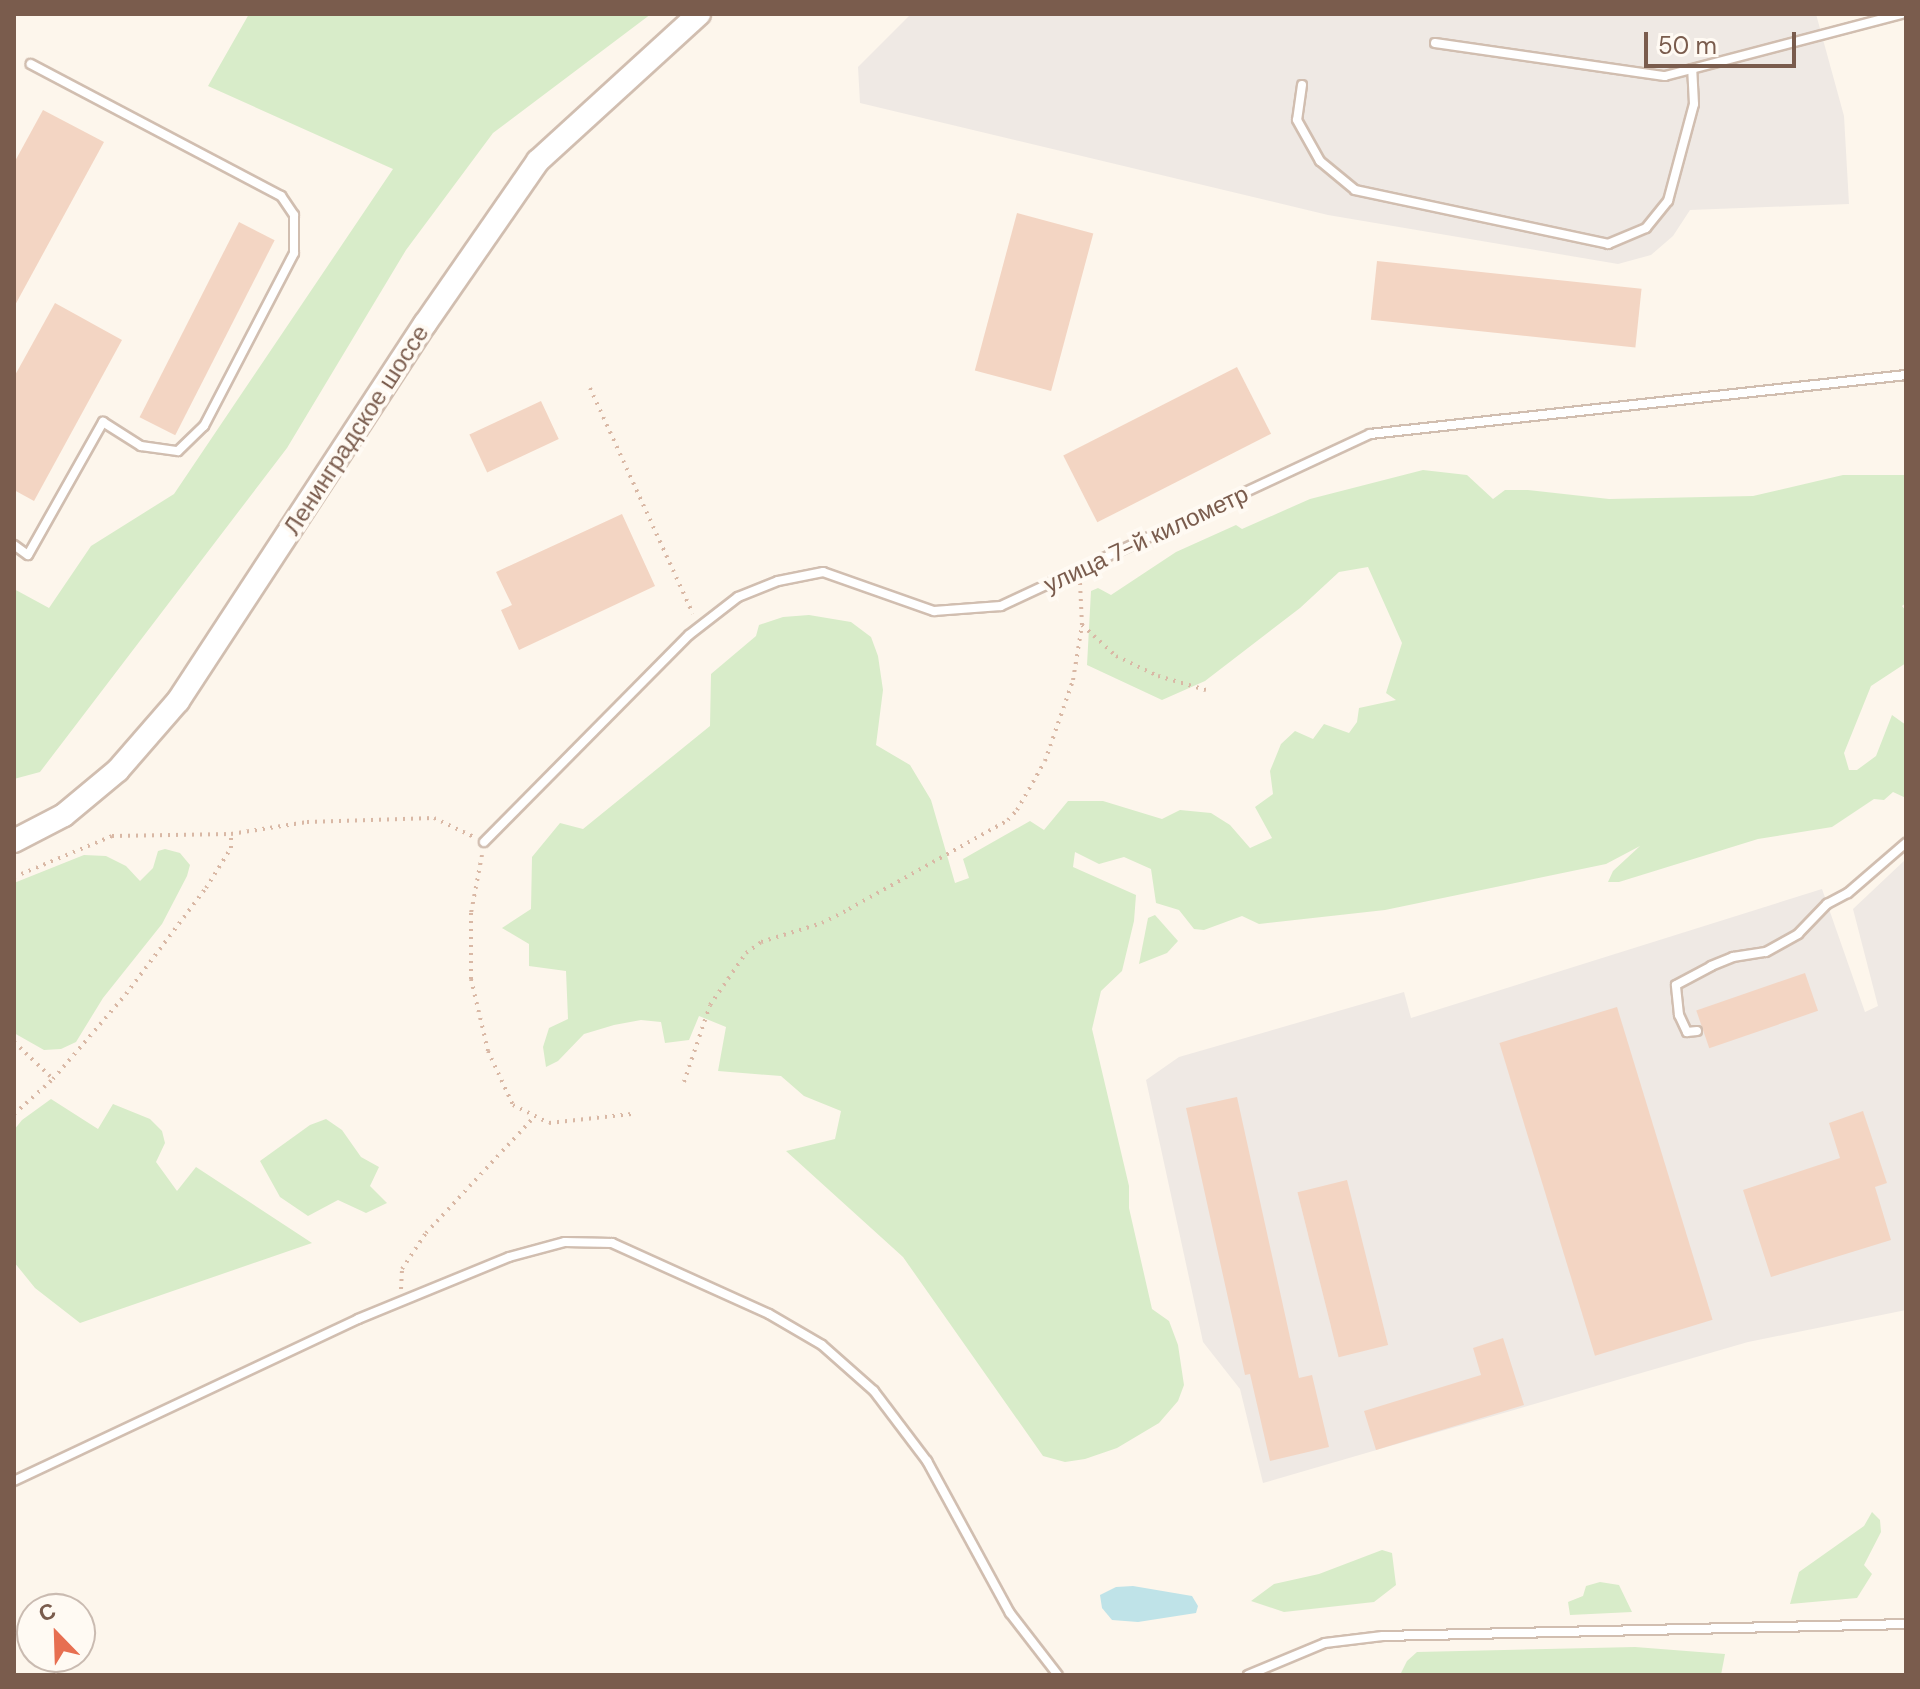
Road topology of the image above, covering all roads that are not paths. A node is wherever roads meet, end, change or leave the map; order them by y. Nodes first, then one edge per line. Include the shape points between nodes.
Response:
1 (699, 14) edge
2 (1902, 14) edge
3 (1435, 43) dead end
4 (31, 64) dead end
5 (1692, 69) junction
6 (1302, 85) dead end
7 (1906, 375) edge
8 (14, 545) edge
9 (14, 841) edge
10 (484, 842) road end
11 (1906, 843) edge
12 (1697, 1031) dead end
13 (14, 1481) edge
14 (1906, 1624) edge
15 (1058, 1675) edge
16 (1248, 1675) edge

1 - 9 main road, Ленинградское шоссе via 538,161 178,701 118,770 64,815
2 - 5 lane
3 - 5 lane via 1665,76
4 - 8 lane via 281,196 294,215 294,253 204,426 178,451 141,446 103,422 28,555
5 - 6 lane via 1694,104 1668,201 1646,228 1608,244 1355,190 1320,161 1297,120
7 - 10 lane, улица 7-й километр via 1370,434 1001,606 934,611 823,572 778,581 738,597 699,627
11 - 12 lane via 1848,893 1827,904 1798,934 1766,952 1733,957 1676,985 1679,1015 1687,1032
13 - 15 lane via 358,1319 509,1257 565,1242 612,1243 769,1314 822,1345 874,1391 927,1461 1010,1613
14 - 16 lane via 1383,1636 1325,1643

